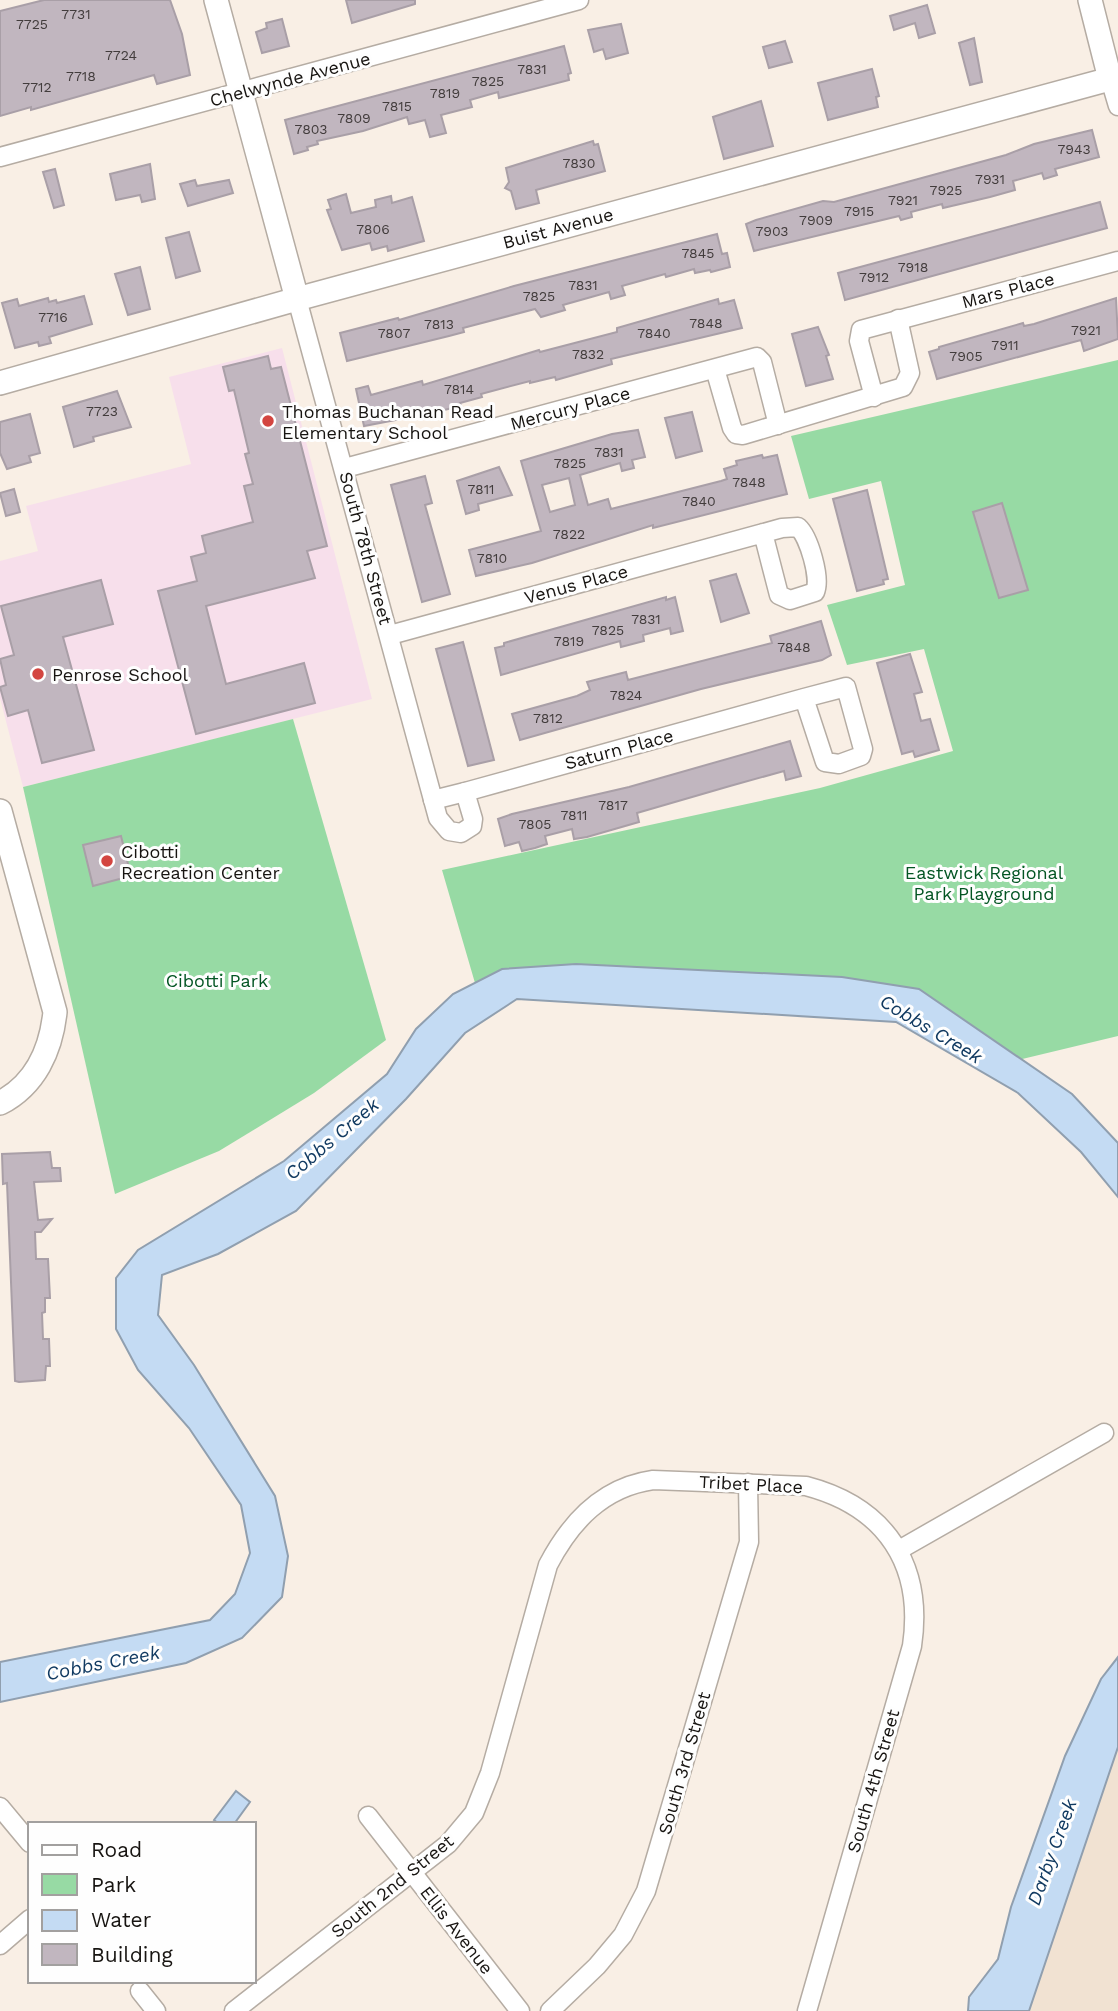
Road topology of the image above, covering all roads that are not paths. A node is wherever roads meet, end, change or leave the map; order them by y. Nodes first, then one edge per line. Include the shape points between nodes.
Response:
1 (216, 0) edge
2 (579, 0) edge
3 (1090, 0) edge
4 (1114, 78) edge
5 (241, 92) junction
6 (1118, 106) edge
7 (0, 157) edge
8 (1118, 261) edge
9 (297, 299) junction
10 (898, 319) junction
11 (715, 369) junction
12 (0, 383) edge
13 (874, 397) junction
14 (778, 425) junction
15 (345, 468) junction
16 (762, 533) dead end
17 (390, 635) junction
18 (804, 698) junction
19 (465, 792) junction
20 (433, 800) junction
21 (0, 811) edge
22 (0, 1103) edge
23 (1104, 1433) dead end
24 (748, 1483) junction
25 (899, 1550) junction
26 (548, 1565) joint
27 (0, 1807) edge
28 (369, 1816) dead end
29 (28, 1841) edge
30 (412, 1872) junction
31 (28, 1921) edge
32 (0, 1945) edge
33 (140, 1990) dead end
34 (156, 2011) edge
35 (234, 2011) edge
36 (520, 2011) edge
37 (550, 2011) edge
38 (807, 2011) edge

1 - 5 street, South 78th Street
2 - 5 street, Chelwynde Avenue
3 - 4 street
4 - 6 street
4 - 9 street, Buist Avenue
5 - 7 street, Chelwynde Avenue
5 - 9 street, South 78th Street
8 - 10 street, Mars Place
9 - 12 street, Buist Avenue
9 - 15 street, South 78th Street
10 - 13 street via 909,381
10 - 13 street, Mars Place via 867,327 858,335
11 - 14 street via 736,434
11 - 14 street, Mercury Place via 757,358 762,362
11 - 15 street, Mercury Place
13 - 14 street
15 - 17 street, South 78th Street
16 - 17 street, Venus Place
17 - 20 street, South 78th Street
18 - 18 street, Saturn Place via 845,687 863,749 860,756 831,764 822,758
18 - 19 street, Saturn Place
19 - 20 street, Saturn Place
19 - 20 street, South 78th Street via 473,818 472,826 461,833 442,827
21 - 22 street via 55,1012 46,1052 22,1090
23 - 25 street
24 - 25 street, Tribet Place via 806,1486 831,1493 869,1516
24 - 26 street, Tribet Place via 653,1480 619,1489 577,1520
24 - 37 street, South 3rd Street via 749,1542 646,1891 623,1935
25 - 38 street, South 4th Street via 915,1607 912,1646
26 - 30 street, South 2nd Street via 481,1797 458,1834
27 - 29 street
28 - 30 street, Ellis Avenue
30 - 35 street, South 2nd Street
30 - 36 street, Ellis Avenue
31 - 32 street
33 - 34 street

